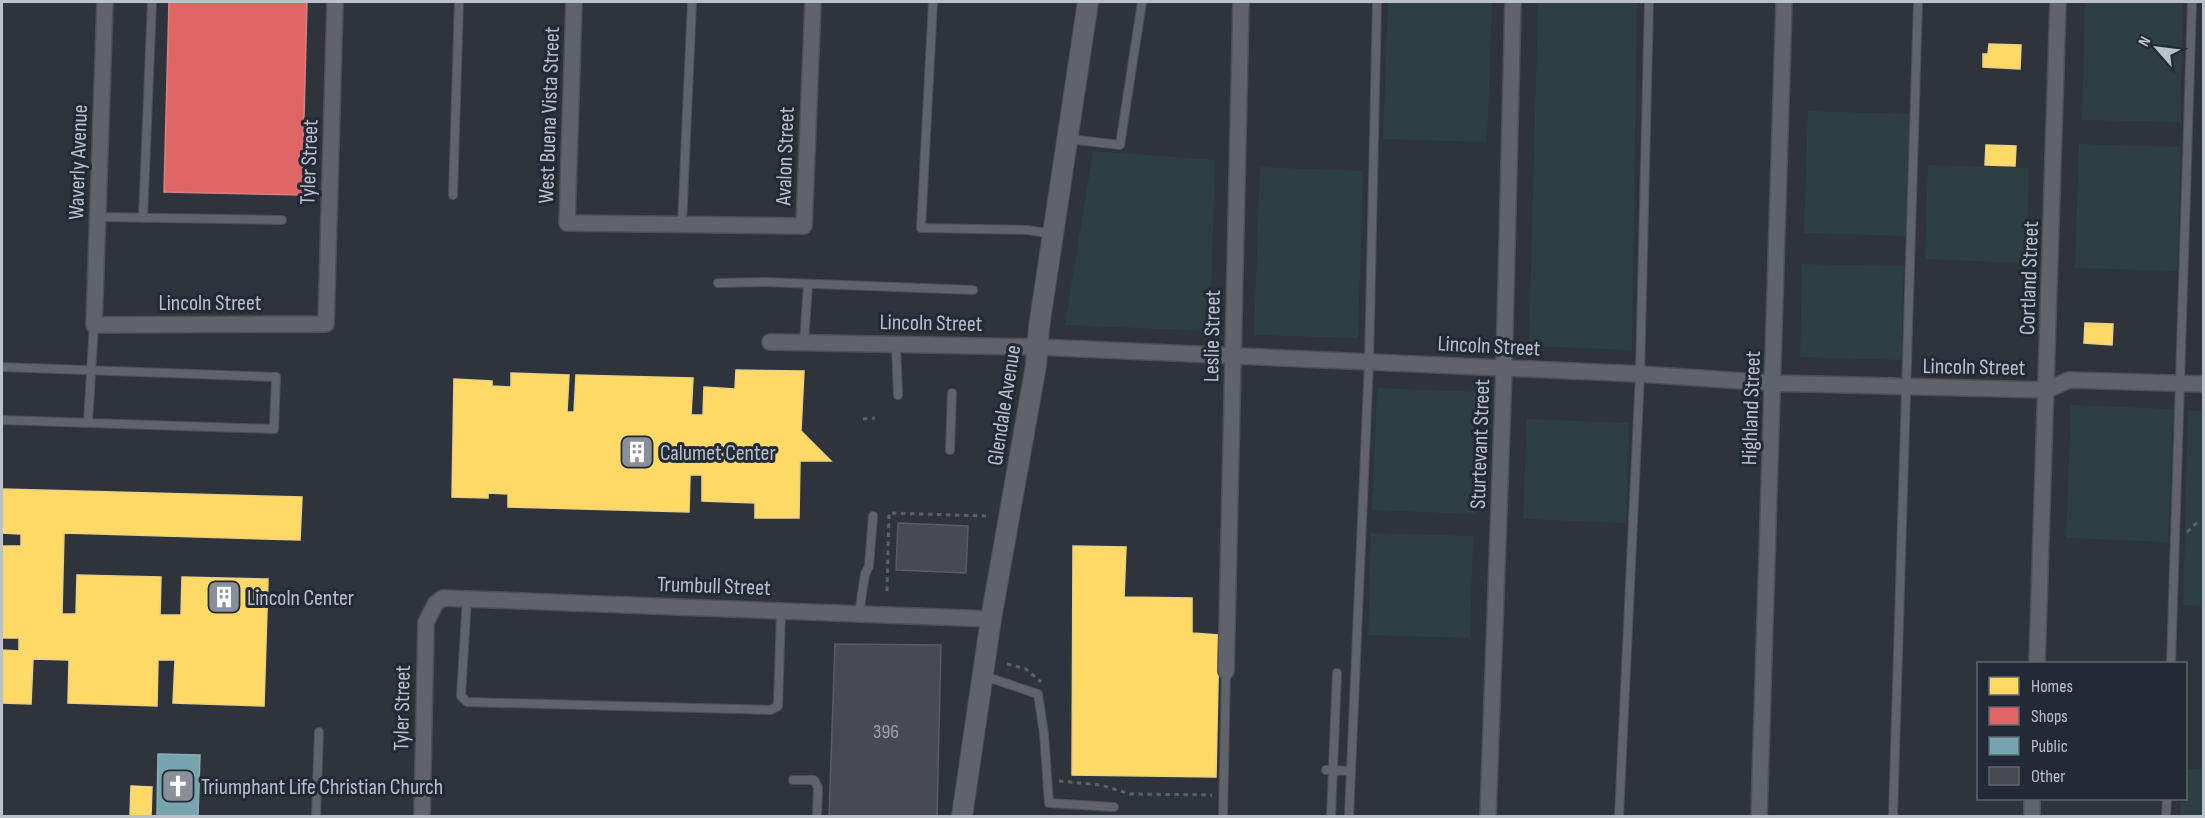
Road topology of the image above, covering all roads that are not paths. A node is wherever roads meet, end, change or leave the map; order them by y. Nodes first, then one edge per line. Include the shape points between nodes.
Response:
1 (105, 2) edge
2 (152, 2) edge
3 (335, 2) edge
4 (459, 2) edge
5 (574, 2) edge
6 (692, 2) edge
7 (813, 2) edge
8 (933, 2) edge
9 (1088, 2) edge
10 (1142, 2) edge
11 (1241, 2) edge
12 (1377, 2) edge
13 (1513, 2) edge
14 (1649, 2) edge
15 (1784, 2) edge
16 (1918, 2) edge
17 (2058, 2) edge
18 (2192, 2) edge
19 (1067, 139) junction
20 (453, 195) dead end
21 (98, 217) junction
22 (142, 218) junction
23 (282, 220) dead end
24 (682, 224) junction
25 (1053, 235) junction
26 (718, 283) dead end
27 (808, 284) junction
28 (973, 290) dead end
29 (326, 324) joint
30 (94, 325) junction
31 (770, 342) dead end
32 (804, 343) junction
33 (896, 344) junction
34 (1038, 347) junction
35 (1233, 355) junction
36 (1369, 362) junction
37 (2, 367) edge
38 (1504, 368) junction
39 (91, 369) junction
40 (1640, 374) junction
41 (1773, 383) junction
42 (2180, 383) junction
43 (2204, 384) edge
44 (1906, 386) junction
45 (2047, 390) junction
46 (951, 393) dead end
47 (898, 395) dead end
48 (2, 420) edge
49 (88, 422) junction
50 (950, 450) dead end
51 (873, 516) dead end
52 (467, 598) junction
53 (436, 603) joint
54 (781, 611) junction
55 (859, 614) junction
56 (991, 620) junction
57 (2037, 662) edge
58 (2171, 662) edge
59 (1226, 671) joint
60 (1337, 673) dead end
61 (983, 676) junction
62 (319, 732) dead end
63 (1329, 770) junction
64 (1351, 771) junction
65 (793, 780) dead end
66 (2032, 800) edge
67 (2167, 800) edge
68 (1114, 807) dead end
69 (316, 816) edge
70 (422, 816) edge
71 (817, 816) edge
72 (962, 816) edge
73 (1223, 816) edge
74 (1331, 816) edge
75 (1349, 816) edge
76 (1488, 816) edge
77 (1619, 816) edge
78 (1759, 816) edge
79 (1893, 816) edge
80 (2032, 816) edge
81 (2166, 816) edge

1 - 21 street, Waverly Avenue
2 - 22 lane
3 - 29 street, Tyler Street
4 - 20 lane
5 - 24 street, West Buena Vista Street via 567,223
6 - 24 lane
7 - 24 street, Avalon Street via 804,226
8 - 25 lane via 921,228 1028,230
9 - 19 street, Glendale Avenue
10 - 19 lane via 1120,145
11 - 35 street, Leslie Street
12 - 36 lane
13 - 38 street, Sturtevant Street
14 - 40 lane
15 - 41 street, Highland Street
16 - 44 lane
17 - 45 street, Cortland Street
18 - 42 lane
19 - 25 street, Glendale Avenue
21 - 22 lane
21 - 30 street, Waverly Avenue
22 - 23 lane
25 - 34 street, Glendale Avenue
26 - 27 lane
27 - 28 lane
27 - 32 lane
29 - 30 street, Lincoln Street
30 - 39 lane
31 - 32 street, Lincoln Street
32 - 33 street, Lincoln Street
33 - 34 street, Lincoln Street
33 - 47 lane
34 - 35 street, Lincoln Street
34 - 56 street, Glendale Avenue
35 - 36 street, Lincoln Street
35 - 59 street, Leslie Street
36 - 38 street, Lincoln Street
36 - 64 lane
37 - 39 lane
38 - 40 street, Lincoln Street
38 - 76 street, Sturtevant Street
39 - 49 lane
39 - 49 lane via 276,377 274,429
40 - 41 street, Lincoln Street
40 - 77 lane
41 - 44 street, Lincoln Street
41 - 78 street, Highland Street
42 - 43 street, Lincoln Street
42 - 45 street, Lincoln Street via 2068,380
42 - 58 lane
44 - 45 street, Lincoln Street
44 - 79 lane
45 - 57 street, Cortland Street
46 - 50 lane
48 - 49 lane
51 - 55 lane via 870,567 865,574
52 - 53 street, Trumbull Street via 443,598
52 - 54 street, Trumbull Street
52 - 54 lane via 460,696 467,702 771,710 778,706
53 - 70 street, Tyler Street via 426,622
54 - 55 street, Trumbull Street
55 - 56 street, Trumbull Street
56 - 61 street, Glendale Avenue
59 - 73 lane
60 - 63 lane
61 - 68 lane via 1038,694 1049,803
61 - 72 street, Glendale Avenue
62 - 69 lane
63 - 64 lane
63 - 74 lane
64 - 75 lane
65 - 71 lane via 814,780 818,788
66 - 80 street
67 - 81 lane

